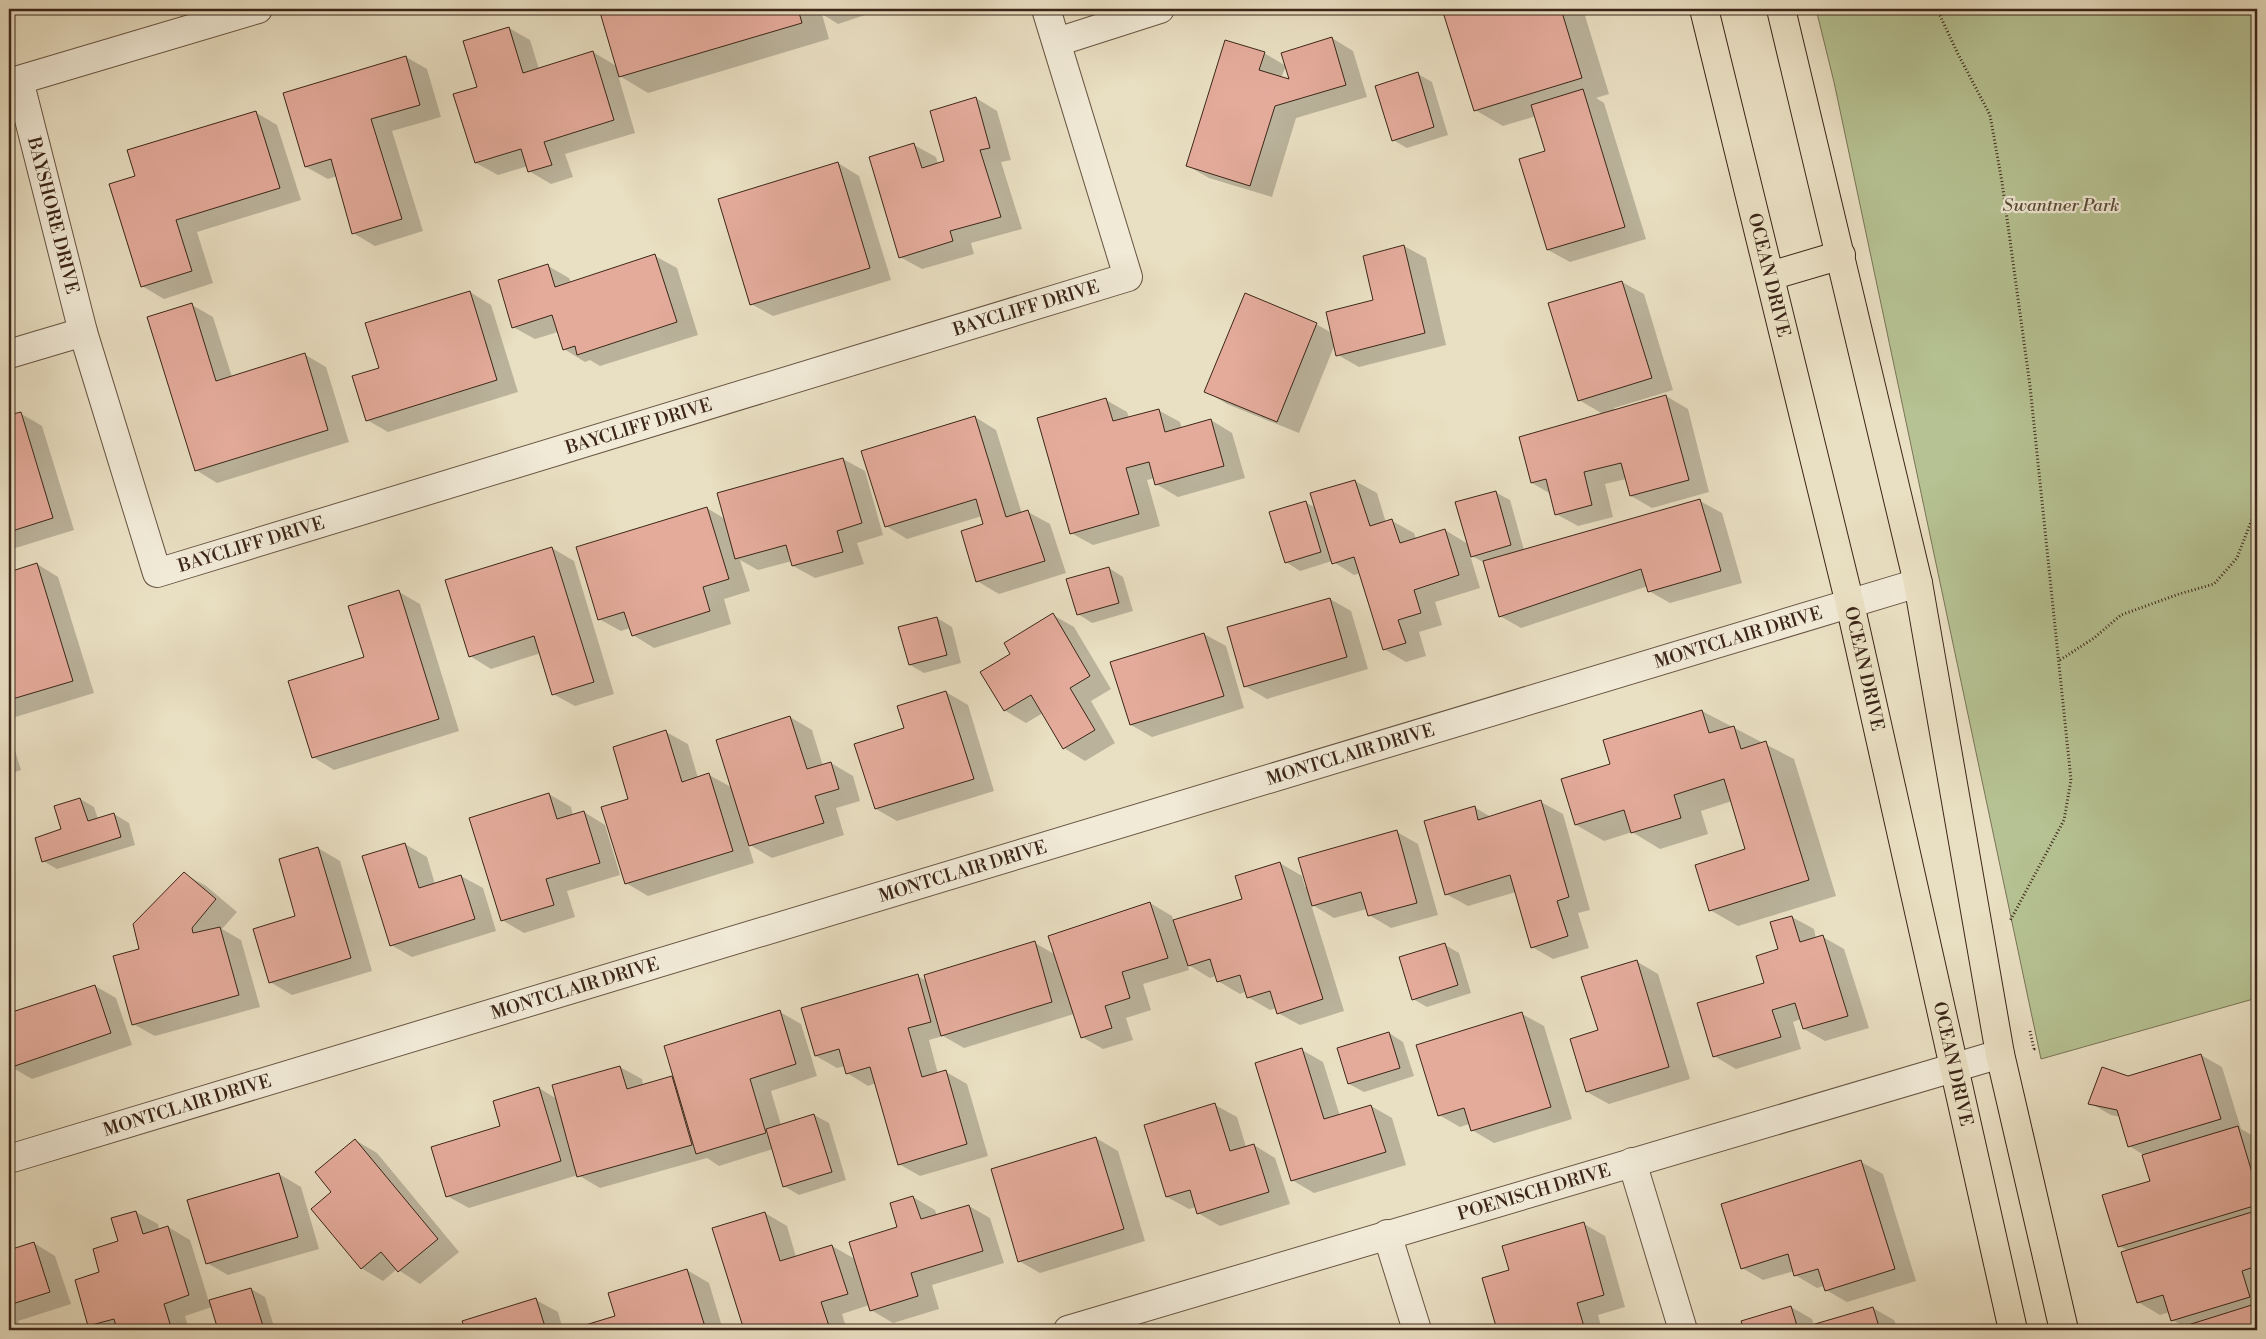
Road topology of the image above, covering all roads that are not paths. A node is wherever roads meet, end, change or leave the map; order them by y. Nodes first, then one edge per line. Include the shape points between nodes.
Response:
1 (258, 9) edge
2 (1046, 9) edge
3 (1160, 9) edge
4 (1704, 9) edge
5 (1781, 9) edge
6 (1056, 42) junction
7 (1841, 255) junction
8 (1770, 276) junction
9 (83, 332) junction
10 (9, 354) edge
11 (1918, 583) junction
12 (1850, 604) junction
13 (2000, 1054) junction
14 (1955, 1068) junction
15 (9, 1159) edge
16 (1632, 1162) junction
17 (1387, 1234) junction
18 (1068, 1330) edge
19 (1417, 1330) edge
20 (1683, 1330) edge
21 (2013, 1330) edge
22 (2064, 1330) edge

1 - 9 street, BAYSHORE DRIVE via 19,80
2 - 6 street
3 - 6 street
4 - 8 main road, OCEAN DRIVE
5 - 7 main road
6 - 9 street, BAYCLIFF DRIVE via 1128,277 157,573
7 - 8 main road
7 - 11 main road
8 - 12 main road, OCEAN DRIVE
9 - 10 street
11 - 12 street, MONTCLAIR DRIVE
11 - 13 main road
12 - 14 main road, OCEAN DRIVE
12 - 15 street, MONTCLAIR DRIVE
13 - 14 street, POENISCH DRIVE
13 - 22 main road
14 - 16 street, POENISCH DRIVE
14 - 21 main road, OCEAN DRIVE
16 - 17 street, POENISCH DRIVE
16 - 20 street
17 - 18 street, POENISCH DRIVE
17 - 19 street

